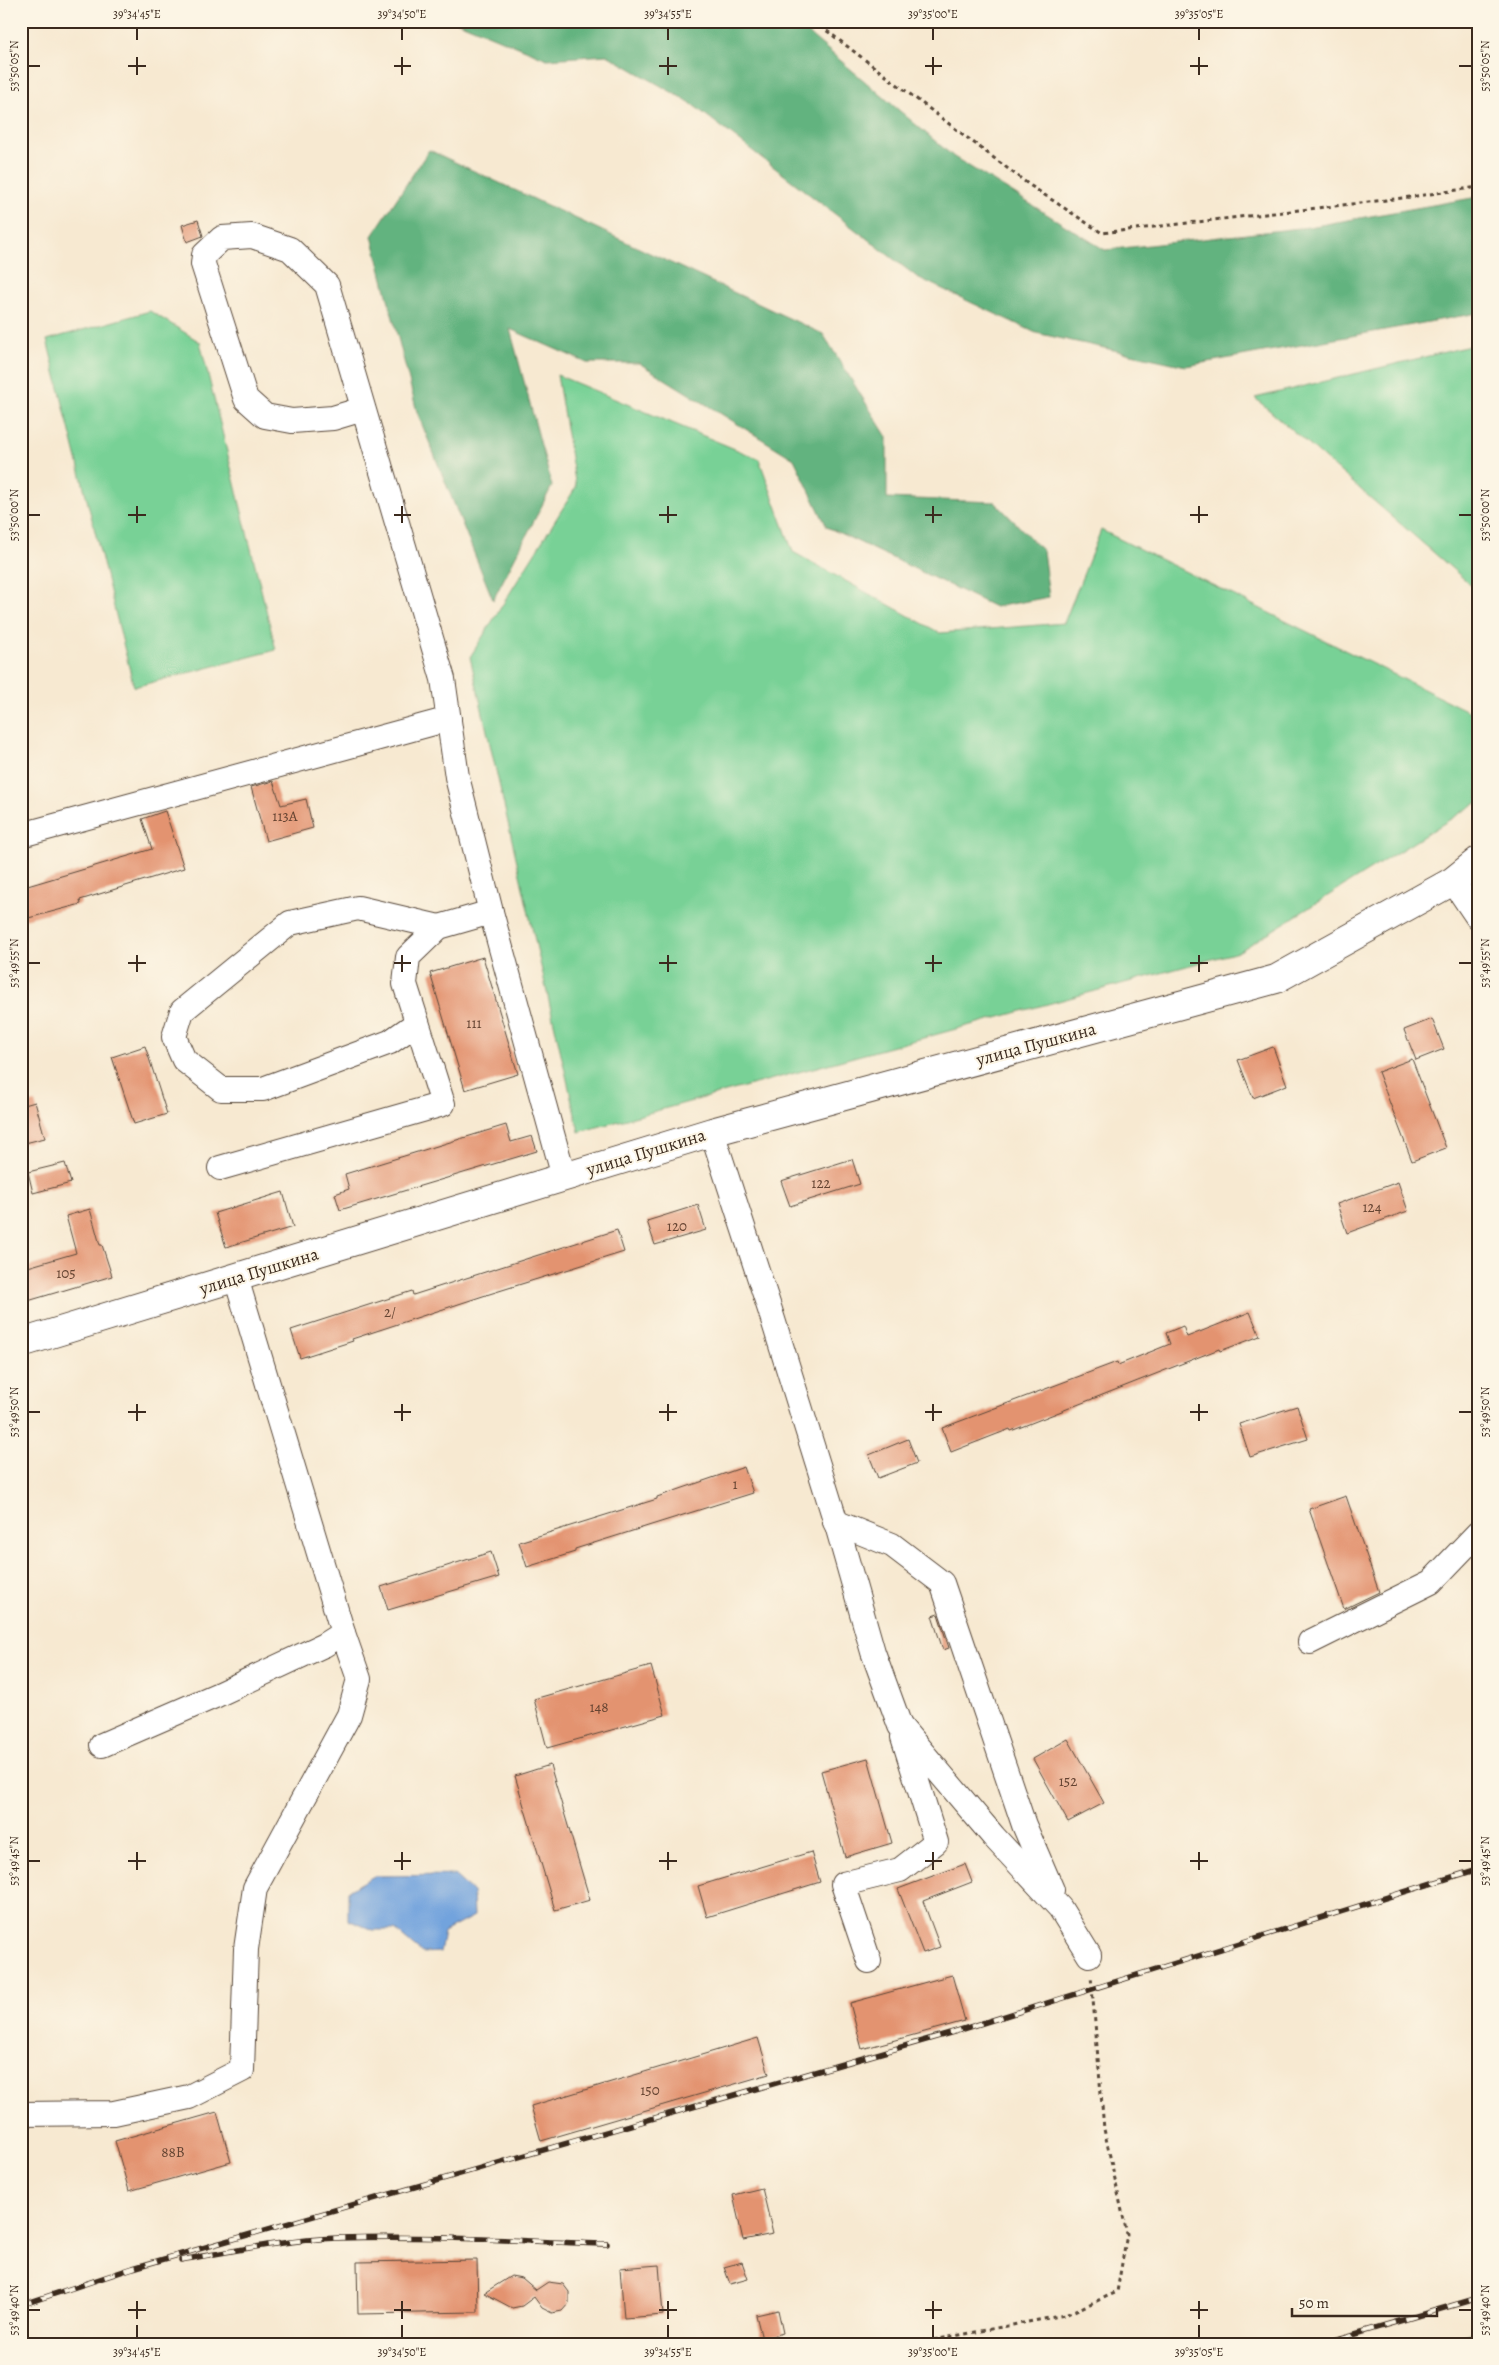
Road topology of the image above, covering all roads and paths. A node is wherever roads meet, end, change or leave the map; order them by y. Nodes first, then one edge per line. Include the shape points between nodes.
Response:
1 (814, 21) edge
2 (1478, 187) edge
3 (363, 409) junction
4 (448, 719) junction
5 (25, 834) dead end
6 (1478, 860) edge
7 (1453, 881) junction
8 (491, 912) junction
9 (1478, 918) edge
10 (439, 927) junction
11 (417, 1023) junction
12 (712, 1132) junction
13 (220, 1168) dead end
14 (564, 1177) junction
15 (236, 1278) junction
16 (21, 1344) edge
17 (835, 1522) junction
18 (1478, 1533) edge
19 (343, 1633) junction
20 (1310, 1642) dead end
21 (900, 1726) junction
22 (102, 1745) dead end
23 (1060, 1908) junction
24 (1089, 1955) joint
25 (868, 1961) dead end
26 (21, 2114) edge
27 (902, 2344) edge

1 - 2 path via 1028,184 1102,233
3 - 3 lane via 327,285 290,248 252,236 222,238 204,255 203,264 246,399 265,416 292,421 333,418
3 - 4 lane via 443,679
4 - 5 lane
4 - 8 lane via 457,778
6 - 7 main road, улица Пушкина
7 - 9 lane
7 - 12 main road, улица Пушкина via 1276,979
8 - 10 lane
8 - 14 lane
10 - 11 lane via 408,958 405,984
10 - 11 lane via 358,908 290,923 182,1012 174,1037 184,1060 222,1089 263,1089 390,1042
11 - 13 lane via 443,1104
12 - 14 main road, улица Пушкина
12 - 17 lane
14 - 15 main road, улица Пушкина
15 - 16 main road, улица Пушкина
15 - 19 lane
17 - 21 lane via 872,1652
17 - 23 lane via 892,1545 942,1583 1024,1825
18 - 20 lane via 1431,1582
19 - 22 lane via 217,1695
19 - 26 lane via 360,1679 349,1715 255,1888 246,1948 242,2070 189,2097 114,2113
21 - 23 lane via 994,1837
21 - 25 lane via 936,1842 900,1870 844,1884
23 - 24 lane
24 - 27 path via 1104,2130 1126,2234 1117,2292 1065,2315

